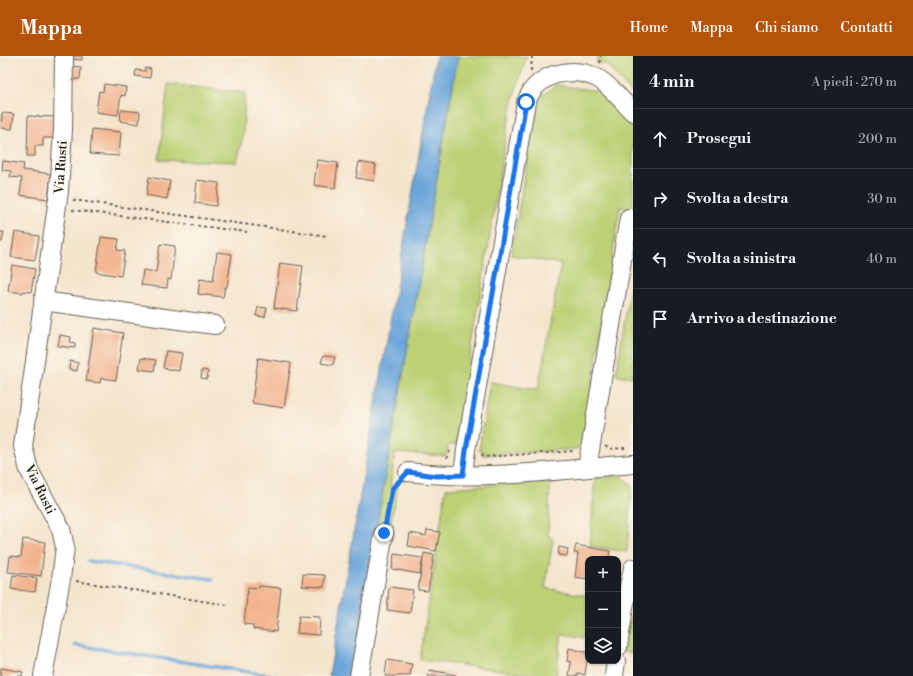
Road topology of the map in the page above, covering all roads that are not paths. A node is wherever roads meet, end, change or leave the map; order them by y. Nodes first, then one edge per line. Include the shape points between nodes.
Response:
1 (64, 56) edge
2 (633, 112) edge
3 (629, 218) dead end
4 (43, 301) junction
5 (215, 325) dead end
6 (585, 458) junction
7 (629, 458) edge
8 (408, 472) road end
9 (463, 475) junction
10 (384, 533) road end
11 (633, 568) edge
12 (630, 597) edge
13 (621, 634) edge
14 (616, 664) edge
15 (43, 676) edge
16 (359, 676) edge
17 (614, 676) edge

1 - 4 street, Via Rusti via 63,130 57,203
2 - 9 street via 598,78 577,73 544,78 534,87 526,102 473,454
3 - 6 street
4 - 5 street
4 - 15 street, Via Rusti via 23,446 29,470 62,529 65,547
6 - 7 street
6 - 9 street
8 - 9 street via 436,476
10 - 16 street
11 - 12 street
12 - 13 street
14 - 17 street

